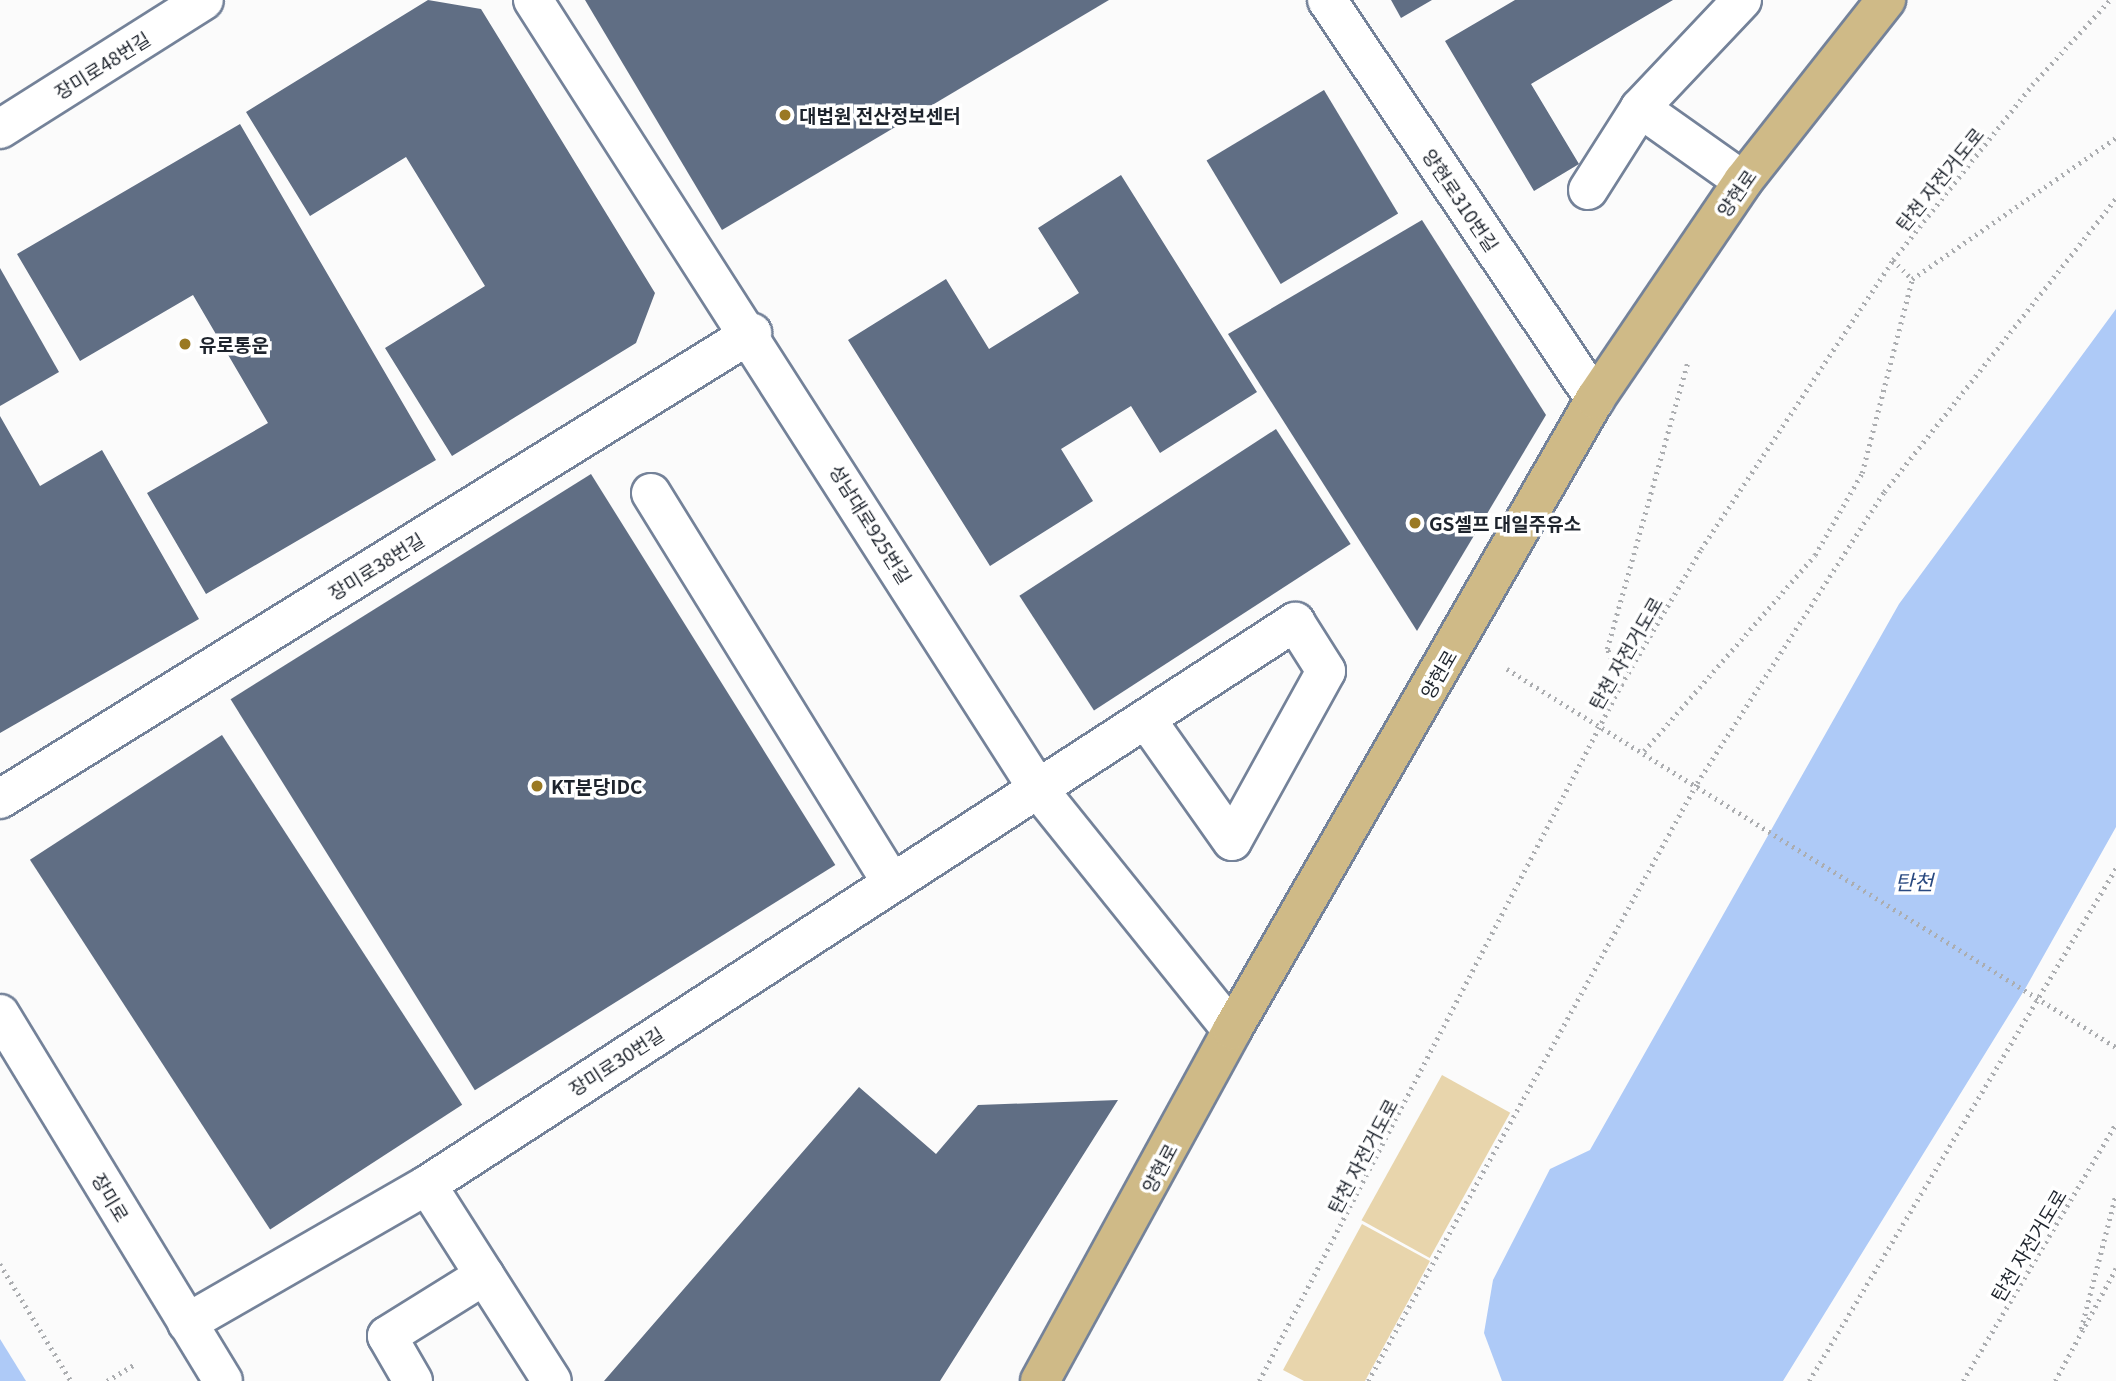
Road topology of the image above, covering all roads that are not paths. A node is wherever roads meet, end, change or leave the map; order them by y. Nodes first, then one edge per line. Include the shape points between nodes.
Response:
1 (204, 0) edge
2 (533, 0) edge
3 (1327, 0) edge
4 (1742, 0) edge
5 (1886, 0) edge
6 (1640, 108) junction
7 (0, 130) edge
8 (1743, 181) junction
9 (1588, 190) dead end
10 (752, 333) junction
11 (1595, 399) junction
12 (651, 493) dead end
13 (1146, 719) junction
14 (1038, 789) junction
15 (0, 799) edge
16 (891, 881) junction
17 (0, 1014) edge
18 (1232, 1030) junction
19 (427, 1185) junction
20 (485, 1275) junction
21 (187, 1323) junction
22 (223, 1381) edge
23 (413, 1381) edge
24 (552, 1381) edge
25 (1040, 1381) edge

1 - 7 street, 장미로48번길
2 - 10 street, 성남대로925번길
3 - 11 street, 양현로310번길
4 - 6 street
5 - 8 main road, 양현로
6 - 8 street
6 - 9 street
8 - 11 main road, 양현로
10 - 14 street, 성남대로925번길
10 - 15 street, 장미로38번길
11 - 18 main road, 양현로
12 - 16 street
13 - 13 street, 장미로30번길 via 1295,622 1326,671 1231,841
13 - 14 street, 장미로30번길
14 - 16 street, 장미로30번길
14 - 18 street, 성남대로925번길
16 - 19 street, 장미로30번길
17 - 21 street, 장미로
18 - 25 main road, 양현로
19 - 20 street
19 - 21 street, 장미로30번길
20 - 23 street via 387,1336
20 - 24 street
21 - 22 street, 장미로

